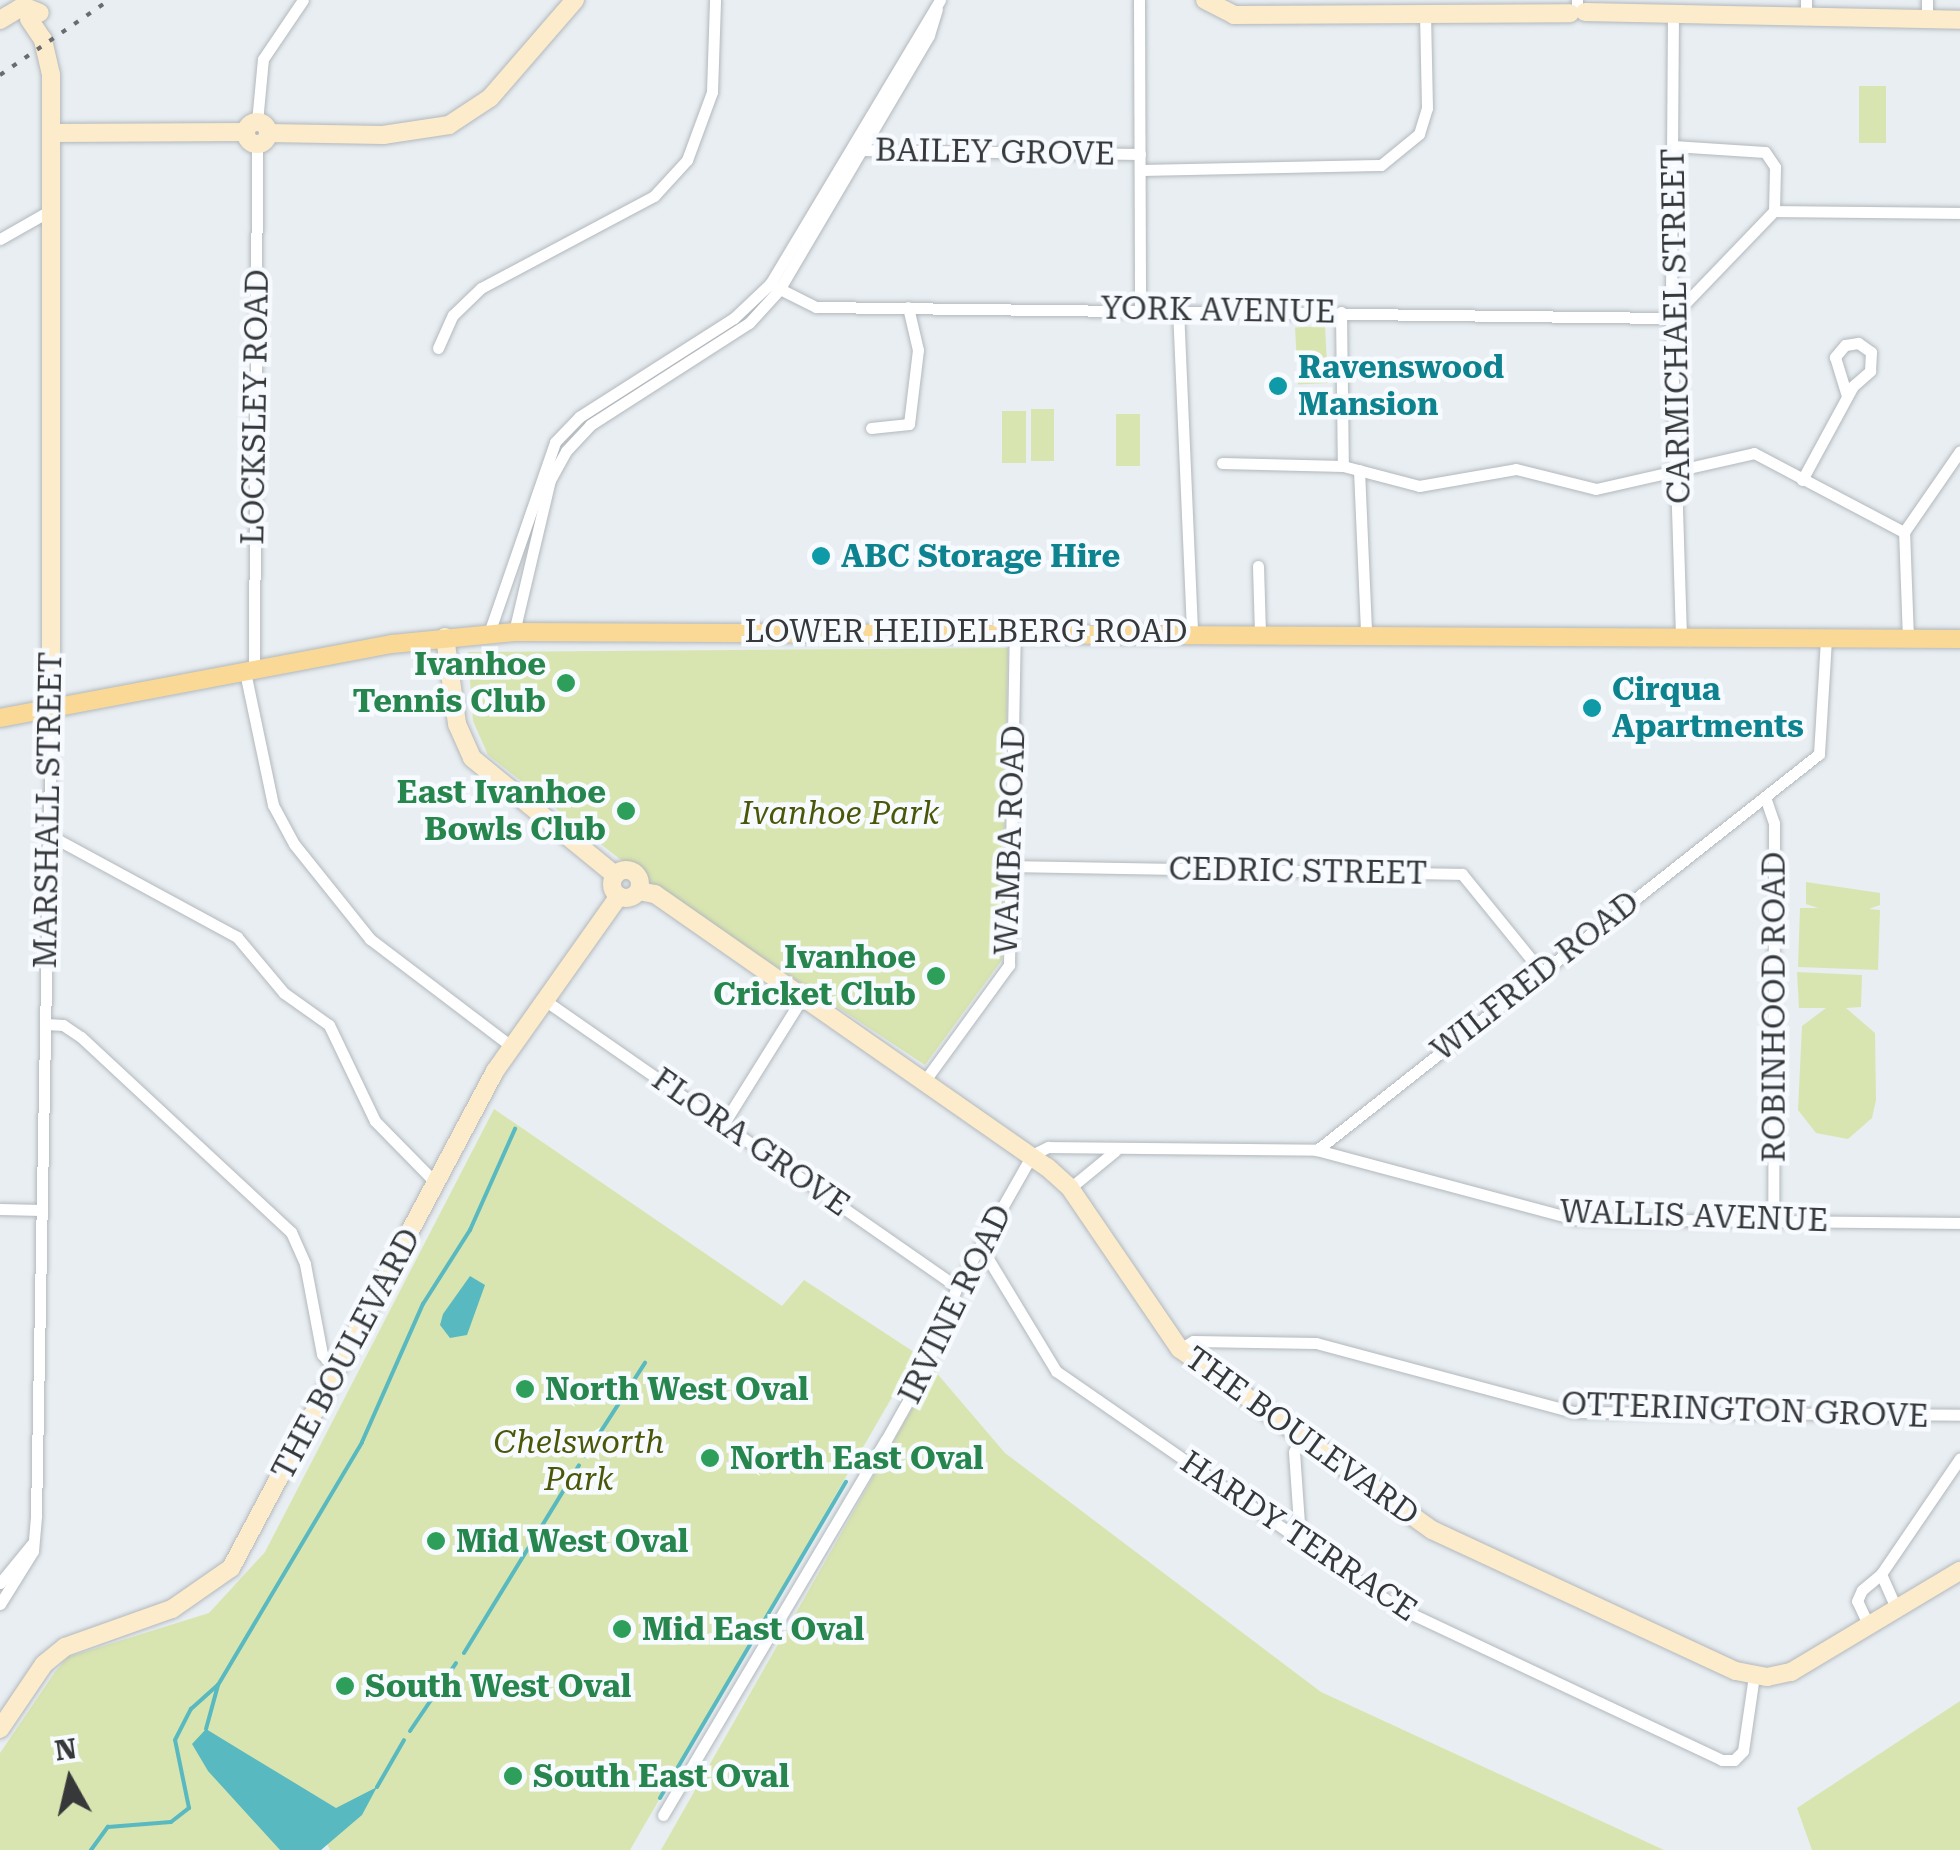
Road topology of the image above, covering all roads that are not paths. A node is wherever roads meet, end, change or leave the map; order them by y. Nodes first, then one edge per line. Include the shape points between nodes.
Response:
1 (303, 0) edge
2 (575, 0) edge
3 (592, 0) edge
4 (715, 0) edge
5 (940, 0) edge
6 (1140, 0) edge
7 (1205, 0) edge
8 (1928, 0) edge
9 (32, 6) edge
10 (1360, 8) edge
11 (1577, 8) edge
12 (1806, 8) edge
13 (1673, 14) junction
14 (1425, 15) junction
15 (0, 19) edge
16 (1927, 20) junction
17 (1960, 20) edge
18 (553, 26) junction
19 (257, 132) junction
20 (52, 134) junction
21 (1673, 146) junction
22 (855, 149) junction
23 (1140, 154) junction
24 (1140, 170) junction
25 (51, 210) junction
26 (1774, 211) junction
27 (1960, 213) edge
28 (0, 239) edge
29 (774, 287) junction
30 (908, 307) junction
31 (1140, 308) junction
32 (1178, 309) junction
33 (1341, 312) junction
34 (1671, 318) junction
35 (438, 348) dead end
36 (1847, 396) dead end
37 (872, 428) dead end
38 (1960, 451) edge
39 (1222, 463) dead end
40 (1343, 466) junction
41 (1359, 470) junction
42 (1676, 471) junction
43 (1802, 480) junction
44 (1904, 532) junction
45 (1258, 566) dead end
46 (1016, 631) junction
47 (514, 632) junction
48 (1192, 632) junction
49 (1260, 632) junction
50 (490, 633) junction
51 (1366, 634) junction
52 (445, 637) junction
53 (1681, 637) junction
54 (1826, 639) junction
55 (1908, 640) junction
56 (1960, 641) edge
57 (249, 671) junction
58 (52, 709) junction
59 (0, 718) edge
60 (1765, 798) junction
61 (51, 836) junction
62 (1012, 866) junction
63 (615, 875) junction
64 (639, 891) junction
65 (619, 896) junction
66 (1540, 970) junction
67 (543, 999) junction
68 (802, 1000) junction
69 (46, 1024) junction
70 (512, 1046) junction
71 (923, 1083) junction
72 (724, 1123) junction
73 (1119, 1149) junction
74 (1317, 1150) junction
75 (1032, 1155) junction
76 (436, 1182) junction
77 (1070, 1188) junction
78 (0, 1209) edge
79 (42, 1210) junction
80 (1773, 1220) junction
81 (1960, 1223) edge
82 (981, 1247) junction
83 (957, 1287) junction
84 (1180, 1349) junction
85 (337, 1372) junction
86 (1960, 1416) edge
87 (1300, 1440) junction
88 (1960, 1458) edge
89 (1300, 1538) junction
90 (32, 1544) junction
91 (1960, 1571) edge
92 (1881, 1574) junction
93 (0, 1584) edge
94 (0, 1604) edge
95 (1895, 1606) junction
96 (1867, 1622) junction
97 (1754, 1676) junction
98 (0, 1730) edge
99 (664, 1815) dead end

1 - 19 street, LOCKSLEY ROAD via 262,60
2 - 18 street
3 - 18 street
4 - 35 street via 712,92 687,160 654,196 481,288 453,315
5 - 22 street
6 - 23 street
7 - 10 street via 1234,15
8 - 16 street
9 - 15 street
9 - 20 street, MARSHALL STREET via 51,75
10 - 14 street
11 - 13 street
11 - 14 street
12 - 13 street
12 - 16 street
13 - 21 street, CARMICHAEL STREET
14 - 24 street via 1427,108 1419,134 1381,164
16 - 17 street
18 - 19 street via 490,98 448,125 383,135
19 - 20 street
19 - 57 street, LOCKSLEY ROAD
20 - 25 street, MARSHALL STREET
21 - 26 street via 1765,152 1775,166
21 - 34 street, CARMICHAEL STREET
22 - 23 street, BAILEY GROVE
22 - 29 street
23 - 24 street
24 - 31 street
25 - 28 street
25 - 58 street, MARSHALL STREET
26 - 27 street
26 - 34 street
29 - 30 street, YORK AVENUE via 816,307
29 - 47 street via 749,324 590,425 566,451 550,480
29 - 50 street via 578,416 555,442
30 - 31 street, YORK AVENUE
30 - 37 street via 918,350 909,424
31 - 32 street, YORK AVENUE
32 - 33 street, YORK AVENUE
32 - 48 street
33 - 34 street, YORK AVENUE
33 - 40 street
34 - 42 street, CARMICHAEL STREET
36 - 43 street
38 - 44 street
39 - 40 street
40 - 41 street
41 - 42 street via 1420,486 1516,468 1596,489
41 - 51 street
42 - 43 street via 1754,453
42 - 53 street, CARMICHAEL STREET
43 - 44 street
44 - 55 street
45 - 49 street
46 - 47 main road, LOWER HEIDELBERG ROAD
46 - 48 main road, LOWER HEIDELBERG ROAD
46 - 62 street, WAMBA ROAD
47 - 50 main road, LOWER HEIDELBERG ROAD
48 - 49 main road, LOWER HEIDELBERG ROAD
49 - 51 main road, LOWER HEIDELBERG ROAD
50 - 52 main road, LOWER HEIDELBERG ROAD
51 - 53 main road, LOWER HEIDELBERG ROAD
52 - 57 main road, LOWER HEIDELBERG ROAD
52 - 63 street via 457,724 472,758
53 - 54 main road, LOWER HEIDELBERG ROAD
54 - 55 main road, LOWER HEIDELBERG ROAD
54 - 60 street, WILFRED ROAD via 1823,747
55 - 56 main road, LOWER HEIDELBERG ROAD
57 - 58 main road, LOWER HEIDELBERG ROAD
57 - 70 street, LOCKSLEY ROAD via 273,805 294,844 370,939
58 - 59 main road, LOWER HEIDELBERG ROAD
58 - 61 street, MARSHALL STREET
60 - 66 street, WILFRED ROAD
60 - 80 street, ROBINHOOD ROAD via 1774,822
61 - 69 street, MARSHALL STREET
61 - 76 street via 237,937 284,993 329,1025 375,1121
62 - 66 street, CEDRIC STREET via 1462,874
62 - 71 street, WAMBA ROAD via 1009,965
63 - 64 street, THE BOULEVARD via 632,871
63 - 65 street
64 - 65 street
64 - 68 street, THE BOULEVARD via 655,894
65 - 67 street, THE BOULEVARD
66 - 74 street, WILFRED ROAD
67 - 70 street, THE BOULEVARD
67 - 72 street, FLORA GROVE
68 - 71 street, THE BOULEVARD
68 - 72 street
69 - 79 street, MARSHALL STREET
69 - 85 street via 63,1025 81,1038 276,1214 298,1246 322,1354
70 - 76 street, THE BOULEVARD
71 - 75 street, THE BOULEVARD
72 - 83 street, FLORA GROVE
73 - 74 street
73 - 75 street via 1048,1147
73 - 77 street
74 - 80 street, WALLIS AVENUE via 1574,1219
75 - 77 street, THE BOULEVARD
75 - 82 street, IRVINE ROAD
76 - 85 street, THE BOULEVARD
77 - 84 street, THE BOULEVARD
78 - 79 street
79 - 90 street, MARSHALL STREET
80 - 81 street, WALLIS AVENUE
82 - 83 street, IRVINE ROAD
82 - 89 street, HARDY TERRACE via 1056,1371
83 - 99 street, IRVINE ROAD via 896,1424
84 - 86 street, OTTERINGTON GROVE via 1193,1342 1316,1342 1572,1412
84 - 87 street, THE BOULEVARD
85 - 98 street, THE BOULEVARD via 231,1568 172,1609 65,1646 44,1664
87 - 89 street via 1294,1452
87 - 97 street, THE BOULEVARD via 1432,1530
88 - 92 street
89 - 97 street, HARDY TERRACE via 1397,1607 1722,1760 1739,1756
90 - 93 street
90 - 94 street via 29,1561
91 - 95 street
92 - 95 street
92 - 96 street via 1857,1601
95 - 96 street
96 - 97 street via 1792,1672

